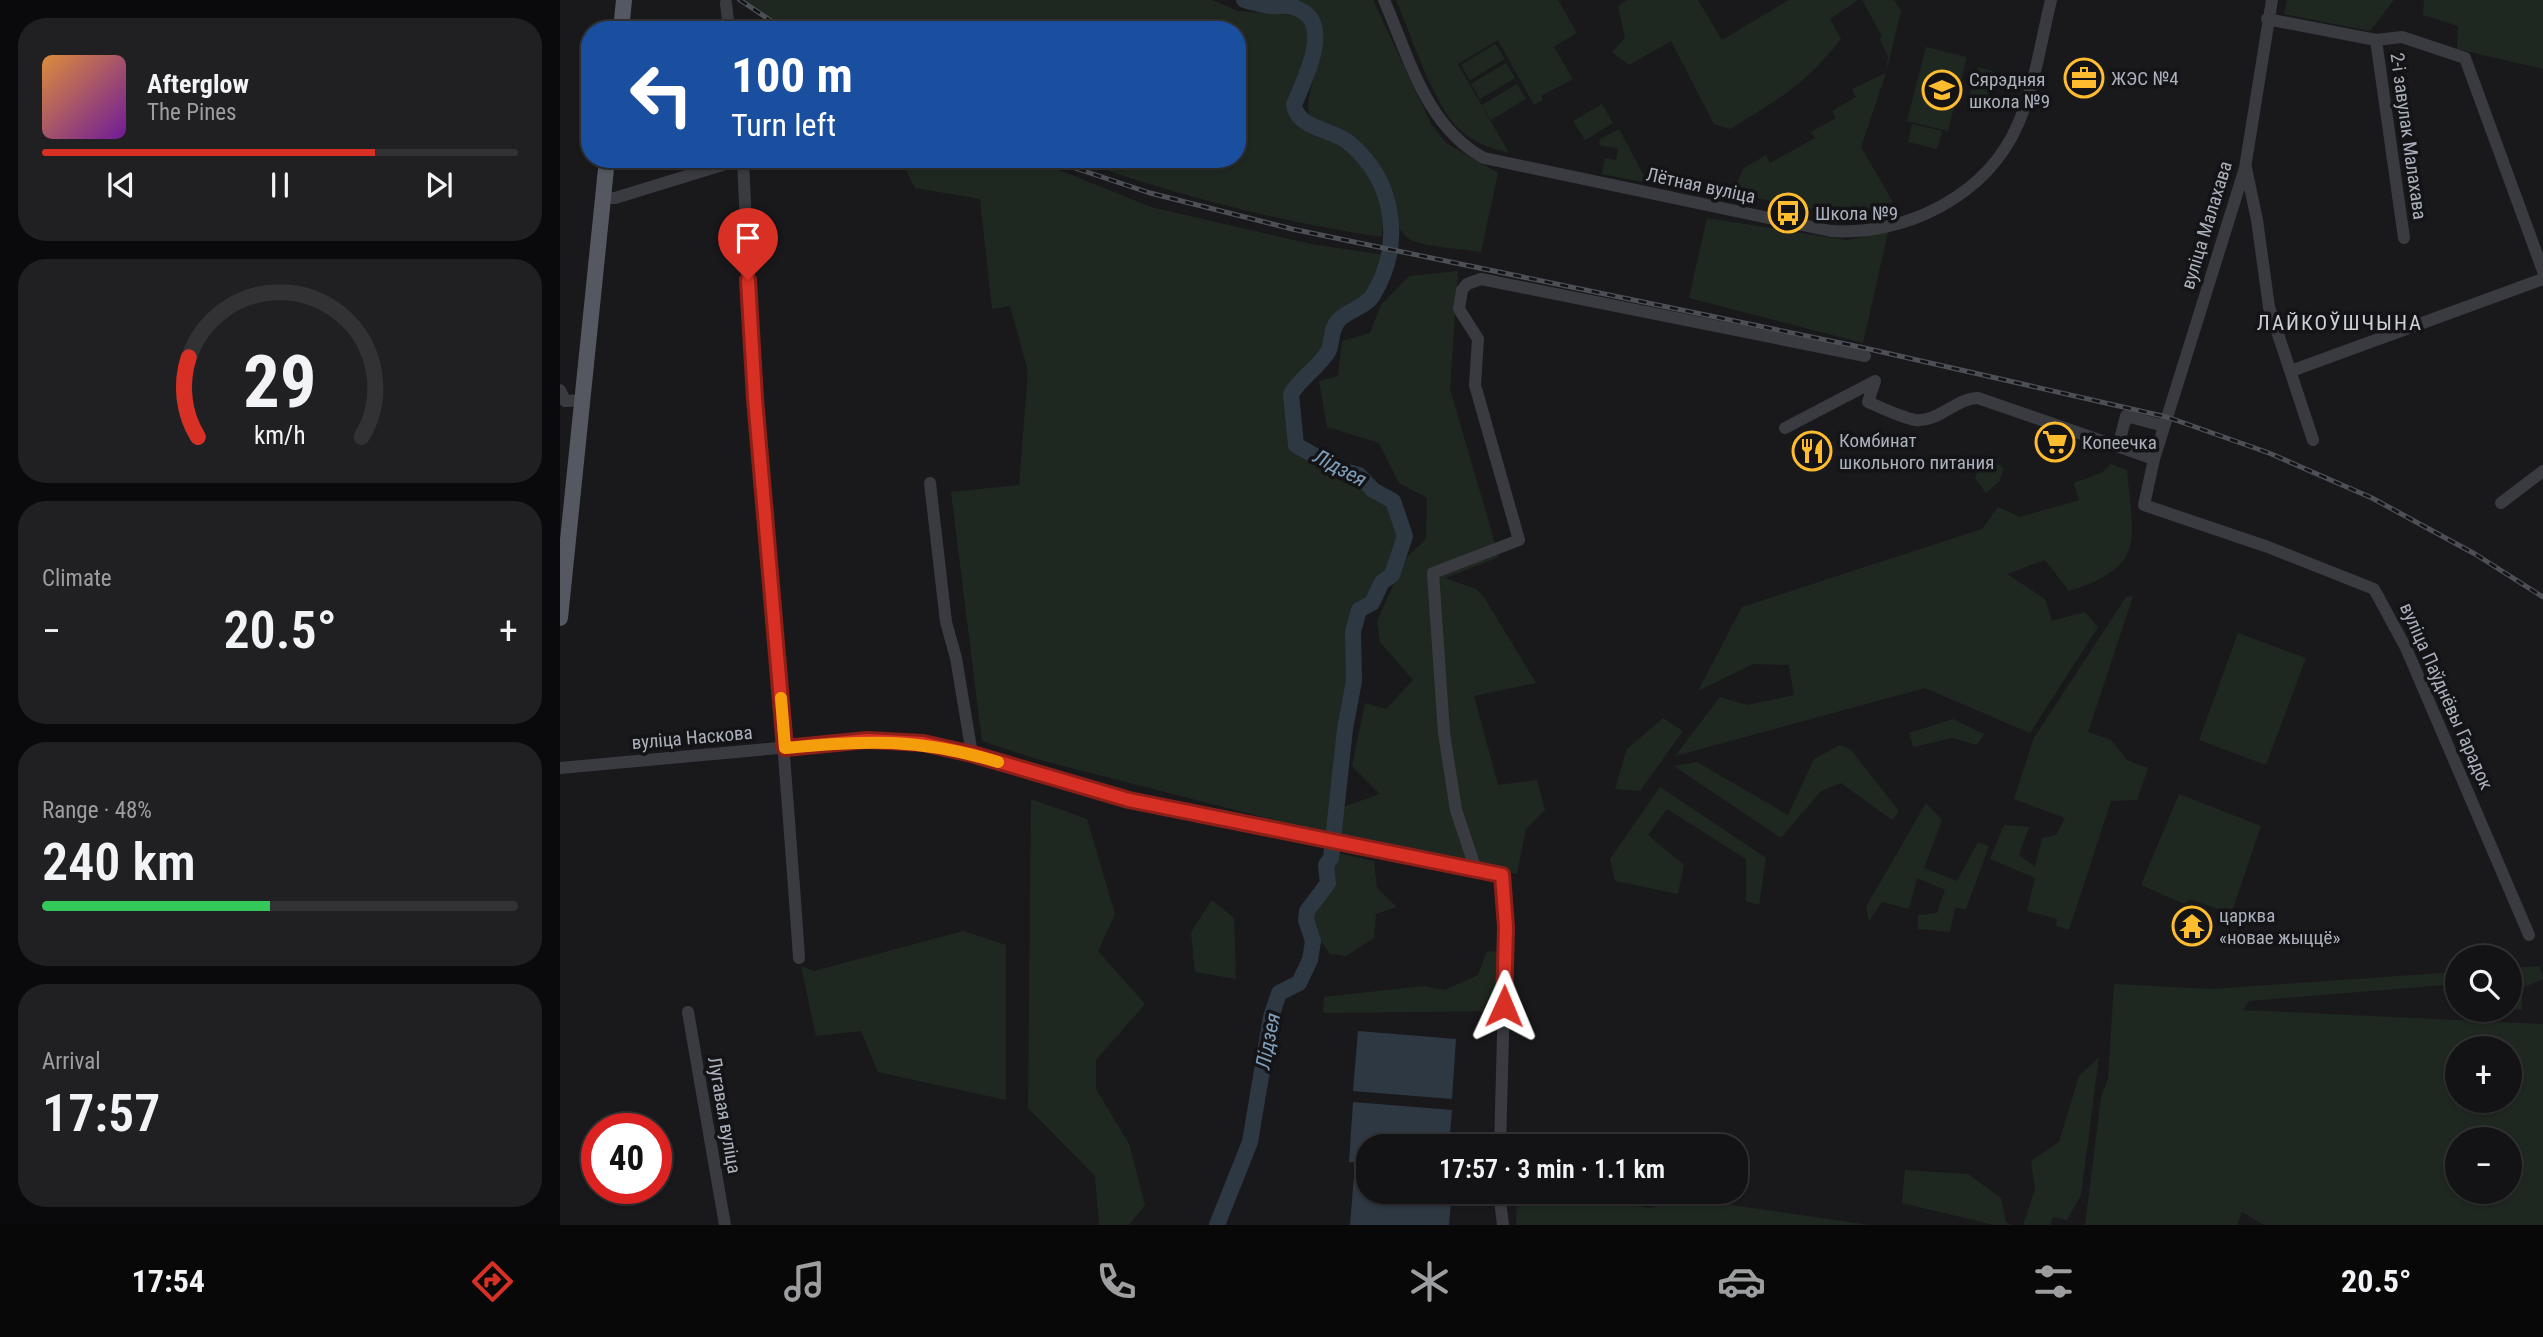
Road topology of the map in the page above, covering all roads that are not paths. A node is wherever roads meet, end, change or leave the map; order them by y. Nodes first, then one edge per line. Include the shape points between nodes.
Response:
1 (624, 0) edge
2 (1384, 0) edge
3 (2051, 0) edge
4 (2272, 0) edge
5 (726, 3) dead end
6 (2267, 19) junction
7 (622, 21) edge
8 (728, 21) edge
9 (2376, 40) junction
10 (606, 168) edge
11 (713, 168) edge
12 (743, 168) edge
13 (2245, 168) junction
14 (603, 198) junction
15 (2404, 238) dead end
16 (2543, 271) edge
17 (2543, 279) edge
18 (1865, 356) dead end
19 (2291, 371) junction
20 (560, 390) edge
21 (582, 400) junction
22 (2165, 421) junction
23 (1785, 428) dead end
24 (2313, 440) dead end
25 (2118, 447) junction
26 (2154, 459) junction
27 (2543, 471) edge
28 (930, 483) dead end
29 (2501, 503) dead end
30 (560, 618) edge
31 (785, 748) junction
32 (972, 754) junction
33 (560, 768) edge
34 (1476, 870) junction
35 (2529, 935) dead end
36 (799, 958) dead end
37 (688, 1012) dead end
38 (1500, 1134) edge
39 (1500, 1204) edge
40 (725, 1225) edge
41 (1503, 1225) edge

1 - 7 main road
2 - 3 street, Лётная вуліца via 1435,115 1456,140 1484,158 1854,233 1909,220 1941,206 1990,169 2018,125
4 - 6 street, вуліца Малахава
5 - 8 street
6 - 9 street
6 - 13 street, вуліца Малахава
9 - 15 street, 2-і завулак Малахава
9 - 16 street via 2402,37 2465,58
10 - 14 main road
11 - 14 street
12 - 31 street via 755,399
13 - 19 street via 2269,307
13 - 22 street, вуліца Малахава
14 - 21 main road
17 - 19 street
18 - 34 street via 1481,279 1462,290 1459,309 1478,339 1475,385 1519,540 1433,573 1444,733 1456,810
19 - 24 street
20 - 21 street via 565,401
21 - 30 main road
22 - 25 street via 2126,416
22 - 26 street, вуліца Паўднёвы Гарадок
23 - 25 street via 1875,381 1868,402 1916,420 1978,398
25 - 26 street
26 - 35 street, вуліца Паўднёвы Гарадок via 2144,505 2374,589 2406,648
27 - 29 street
28 - 32 street via 946,622
31 - 32 street, вуліца Наскова via 867,740 923,743
31 - 33 street, вуліца Наскова
31 - 36 street
32 - 34 street, вуліца Наскова via 1129,800
34 - 38 street, вуліца Наскова via 1502,875 1506,927
37 - 40 street, Лугавая вуліца
39 - 41 street

